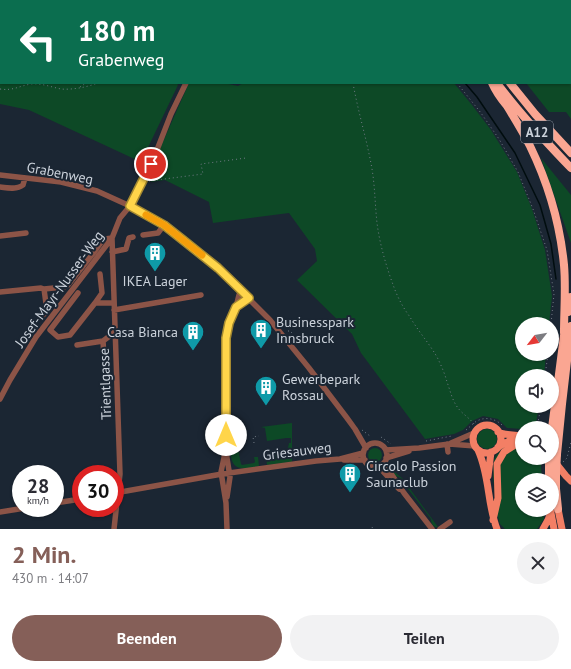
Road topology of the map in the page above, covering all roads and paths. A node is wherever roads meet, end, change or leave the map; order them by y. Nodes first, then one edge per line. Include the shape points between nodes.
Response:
1 (84, 84) edge
2 (94, 84) edge
3 (186, 84) edge
4 (353, 84) edge
5 (458, 84) edge
6 (492, 84) edge
7 (497, 84) edge
8 (511, 84) edge
9 (77, 88) junction
10 (0, 89) edge
11 (571, 153) edge
12 (246, 158) dead end
13 (571, 168) edge
14 (0, 175) edge
15 (25, 178) junction
16 (144, 178) junction
17 (0, 187) edge
18 (130, 206) junction
19 (164, 225) junction
20 (26, 233) dead end
21 (0, 236) edge
22 (143, 236) dead end
23 (134, 237) dead end
24 (112, 238) junction
25 (112, 252) junction
26 (100, 274) dead end
27 (44, 289) junction
28 (0, 292) edge
29 (242, 292) junction
30 (78, 294) dead end
31 (201, 295) dead end
32 (571, 297) edge
33 (249, 298) junction
34 (95, 303) junction
35 (114, 303) junction
36 (236, 307) junction
37 (114, 310) junction
38 (42, 317) dead end
39 (284, 317) dead end
40 (552, 317) edge
41 (279, 322) dead end
42 (571, 326) edge
43 (115, 332) junction
44 (288, 332) dead end
45 (292, 332) dead end
46 (564, 333) junction
47 (103, 341) junction
48 (77, 345) dead end
49 (569, 356) edge
50 (104, 357) dead end
51 (0, 399) edge
52 (553, 421) edge
53 (559, 421) edge
54 (475, 428) junction
55 (505, 428) dead end
56 (358, 429) junction
57 (464, 432) dead end
58 (498, 432) junction
59 (236, 434) dead end
60 (515, 435) edge
61 (259, 436) dead end
62 (370, 436) dead end
63 (455, 436) dead end
64 (382, 437) dead end
65 (515, 441) edge
66 (423, 442) dead end
67 (571, 442) edge
68 (254, 443) dead end
69 (371, 444) junction
70 (393, 444) dead end
71 (448, 444) junction
72 (515, 445) edge
73 (498, 447) junction
74 (226, 448) junction
75 (419, 448) junction
76 (476, 448) junction
77 (386, 450) junction
78 (239, 451) dead end
79 (365, 451) junction
80 (448, 452) dead end
81 (491, 452) junction
82 (340, 459) junction
83 (365, 460) junction
84 (385, 460) junction
85 (120, 465) edge
86 (555, 465) edge
87 (378, 466) junction
88 (557, 469) junction
89 (230, 473) junction
90 (557, 473) edge
91 (222, 474) junction
92 (568, 478) edge
93 (488, 483) junction
94 (571, 485) edge
95 (124, 492) edge
96 (404, 493) junction
97 (226, 503) junction
98 (12, 510) edge
99 (0, 512) edge
100 (115, 517) edge
101 (550, 517) edge
102 (553, 517) edge
103 (556, 517) edge
104 (493, 520) junction
105 (450, 522) dead end
106 (372, 527) dead end
107 (114, 529) edge
108 (226, 529) edge
109 (373, 529) edge
110 (432, 529) edge
111 (440, 529) edge
112 (497, 529) edge
113 (543, 529) edge
114 (554, 529) edge
115 (562, 529) edge

1 - 9 path
2 - 9 path
3 - 16 street, Josef-Mayr-Nusser-Weg
4 - 54 path via 371,160 377,224 390,275 410,318 438,358 456,405
5 - 40 path via 499,139 518,172 533,209 546,250 554,294
6 - 46 highway via 529,144 550,198 564,266
7 - 13 highway, A12
8 - 11 highway, A12
9 - 10 path via 63,89 30,84
12 - 16 path via 201,164 203,174 149,181
14 - 15 street, Grabenweg
15 - 17 street via 20,187
15 - 18 street, Grabenweg via 61,182 97,191
16 - 18 street, Josef-Mayr-Nusser-Weg
18 - 19 street, Grabenweg
18 - 24 street, Josef-Mayr-Nusser-Weg via 120,218
19 - 22 street via 158,233
19 - 29 street, Grabenweg via 218,268
20 - 21 street
23 - 25 street via 129,238 126,248
24 - 25 street, Trientlgasse
24 - 27 street via 102,241 68,285
24 - 51 street, Josef-Mayr-Nusser-Weg via 36,336
25 - 35 street, Trientlgasse
26 - 34 street via 102,293
27 - 28 street
27 - 38 street via 47,311
29 - 33 street, Grabenweg
29 - 36 street
30 - 34 street via 50,330 58,337 70,335
31 - 37 street
32 - 46 highway
33 - 36 street
33 - 56 street, Grabenweg via 282,334
34 - 35 street
35 - 37 street, Trientlgasse
36 - 74 street via 226,338
37 - 43 street, Trientlgasse
39 - 41 path
42 - 49 highway
43 - 47 street
43 - 85 street, Trientlgasse
44 - 45 path
46 - 52 highway
47 - 48 street
47 - 50 street
49 - 53 highway
54 - 55 path via 480,419 487,418
54 - 57 path
54 - 58 main road via 489,426
54 - 71 street
54 - 76 main road via 473,440
56 - 62 path
56 - 69 street, Grabenweg
56 - 79 street, Grabenweg
58 - 60 main road
58 - 73 main road
59 - 78 path
61 - 68 path via 253,438
63 - 66 path
64 - 70 path
65 - 73 main road
67 - 88 path via 567,458
69 - 77 street via 378,444
69 - 79 street
71 - 75 street
71 - 76 street
71 - 80 street
72 - 104 main road via 504,452 497,464 498,498
73 - 81 main road
74 - 89 street
74 - 91 street
75 - 77 street
75 - 84 street
76 - 81 main road via 485,453
76 - 93 main road via 483,460
77 - 84 street
79 - 82 street, Griesauweg
79 - 83 street
81 - 93 main road
82 - 83 street, Griesauweg
82 - 89 street, Griesauweg
83 - 87 street via 370,466
84 - 87 street
84 - 96 street
86 - 88 highway, bridge
87 - 96 street
88 - 90 highway
88 - 92 main road
89 - 91 street, Griesauweg
89 - 97 street
91 - 95 street, Griesauweg
91 - 97 street
92 - 94 main road
93 - 104 main road
96 - 110 street
97 - 108 street
98 - 99 street
100 - 107 street, Trientlgasse
101 - 113 main road
102 - 114 main road
103 - 115 main road
104 - 112 main road
105 - 111 street
106 - 109 path

